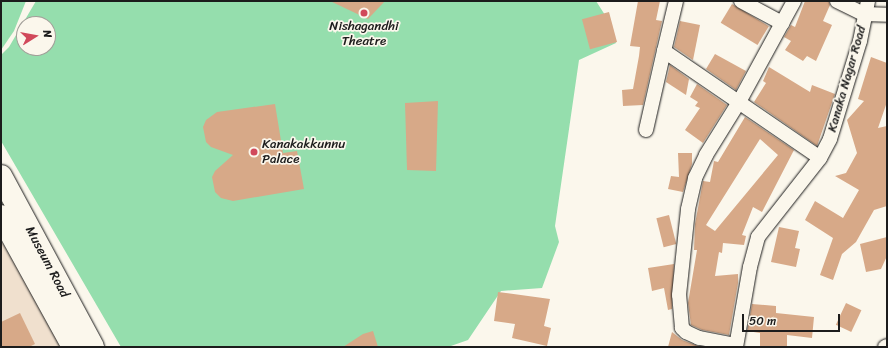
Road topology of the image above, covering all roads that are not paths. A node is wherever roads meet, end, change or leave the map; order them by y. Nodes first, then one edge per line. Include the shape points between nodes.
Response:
1 (676, 1) edge
2 (741, 1) edge
3 (794, 1) edge
4 (837, 1) edge
5 (866, 8) edge
6 (887, 14) edge
7 (782, 23) junction
8 (664, 51) junction
9 (739, 102) junction
10 (646, 130) dead end
11 (820, 158) junction
12 (1, 176) edge
13 (1, 216) edge
14 (736, 346) edge
15 (73, 347) edge
16 (93, 347) edge

1 - 8 street
2 - 7 street
3 - 7 street
4 - 5 street
5 - 6 street
5 - 11 street, Kanaka Nagar Road via 839,115
7 - 9 street
8 - 9 street
8 - 10 street
9 - 11 street
9 - 14 street via 706,155 695,178 683,241 679,301 682,328 686,332
11 - 14 street, Kanaka Nagar Road via 758,237
12 - 16 main road, Museum Road
13 - 15 main road, Museum Road

